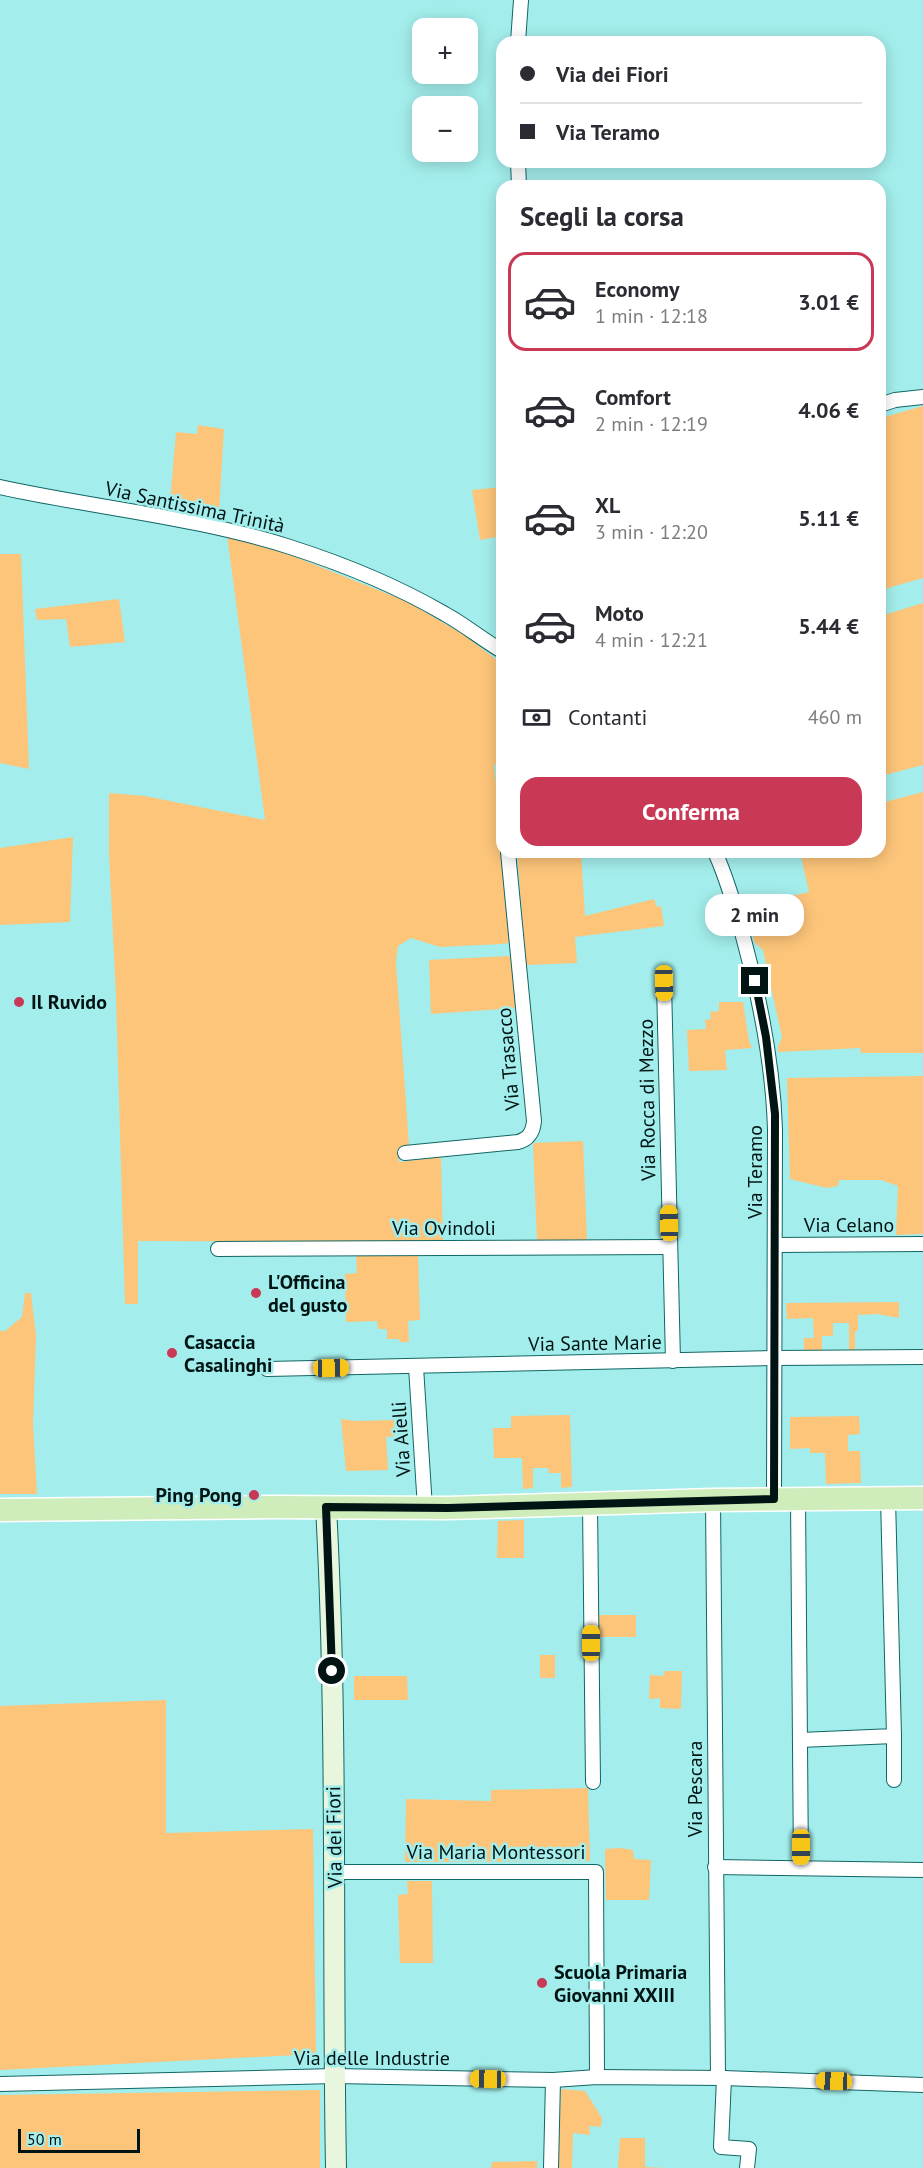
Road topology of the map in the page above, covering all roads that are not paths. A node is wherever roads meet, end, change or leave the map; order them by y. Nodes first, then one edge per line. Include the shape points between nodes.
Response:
1 (521, 0) edge
2 (518, 36) edge
3 (923, 397) edge
4 (886, 403) edge
5 (0, 487) edge
6 (496, 647) edge
7 (509, 858) edge
8 (717, 858) edge
9 (664, 983) dead end
10 (405, 1153) dead end
11 (923, 1244) edge
12 (775, 1245) junction
13 (670, 1246) junction
14 (218, 1249) dead end
15 (923, 1357) edge
16 (774, 1358) junction
17 (673, 1361) junction
18 (416, 1367) junction
19 (267, 1369) dead end
20 (888, 1498) junction
21 (923, 1498) edge
22 (774, 1499) junction
23 (798, 1499) junction
24 (713, 1500) junction
25 (590, 1504) junction
26 (326, 1507) junction
27 (425, 1508) junction
28 (0, 1510) edge
29 (894, 1736) junction
30 (800, 1740) junction
31 (894, 1780) dead end
32 (593, 1782) dead end
33 (715, 1867) junction
34 (801, 1868) junction
35 (923, 1870) edge
36 (335, 1872) junction
37 (335, 2076) junction
38 (597, 2077) junction
39 (721, 2078) junction
40 (553, 2080) junction
41 (0, 2084) edge
42 (923, 2085) edge
43 (336, 2168) edge
44 (551, 2168) edge
45 (747, 2168) edge

1 - 2 street
3 - 4 street
5 - 6 street, Via Santissima Trinità via 228,530 292,548 416,598
7 - 10 street, Via Trasacco via 532,1132 518,1142
8 - 12 street, Via Teramo via 737,914 766,1037 775,1114
9 - 13 street, Via Rocca di Mezzo
11 - 12 street, Via Celano
12 - 16 street, Via Teramo
13 - 14 street, Via Ovindoli
13 - 17 street, Via Rocca di Mezzo
15 - 16 street, Via Sante Marie
16 - 17 street, Via Sante Marie
16 - 22 street, Via Teramo
17 - 18 street, Via Sante Marie
18 - 19 street, Via Sante Marie
18 - 27 street, Via Aielli
20 - 21 main road
20 - 23 main road
20 - 29 street
22 - 23 main road
22 - 24 main road
23 - 30 street
24 - 25 main road
24 - 33 street, Via Pescara
25 - 27 main road
25 - 32 street
26 - 27 main road
26 - 28 main road
26 - 36 main road, Via dei Fiori
29 - 30 street
29 - 31 street
30 - 34 street
33 - 34 street
33 - 39 street, Via Pescara
34 - 35 street
36 - 37 main road, Via dei Fiori
36 - 38 street, Via Maria Montessori via 596,1872
37 - 40 street, Via delle Industrie
37 - 41 street, Via delle Industrie
37 - 43 main road, Via dei Fiori
38 - 39 street, Via delle Industrie
38 - 40 street, Via delle Industrie
39 - 42 street, Via delle Industrie
39 - 45 street, Via Pescara via 721,2147 749,2149
40 - 44 street

